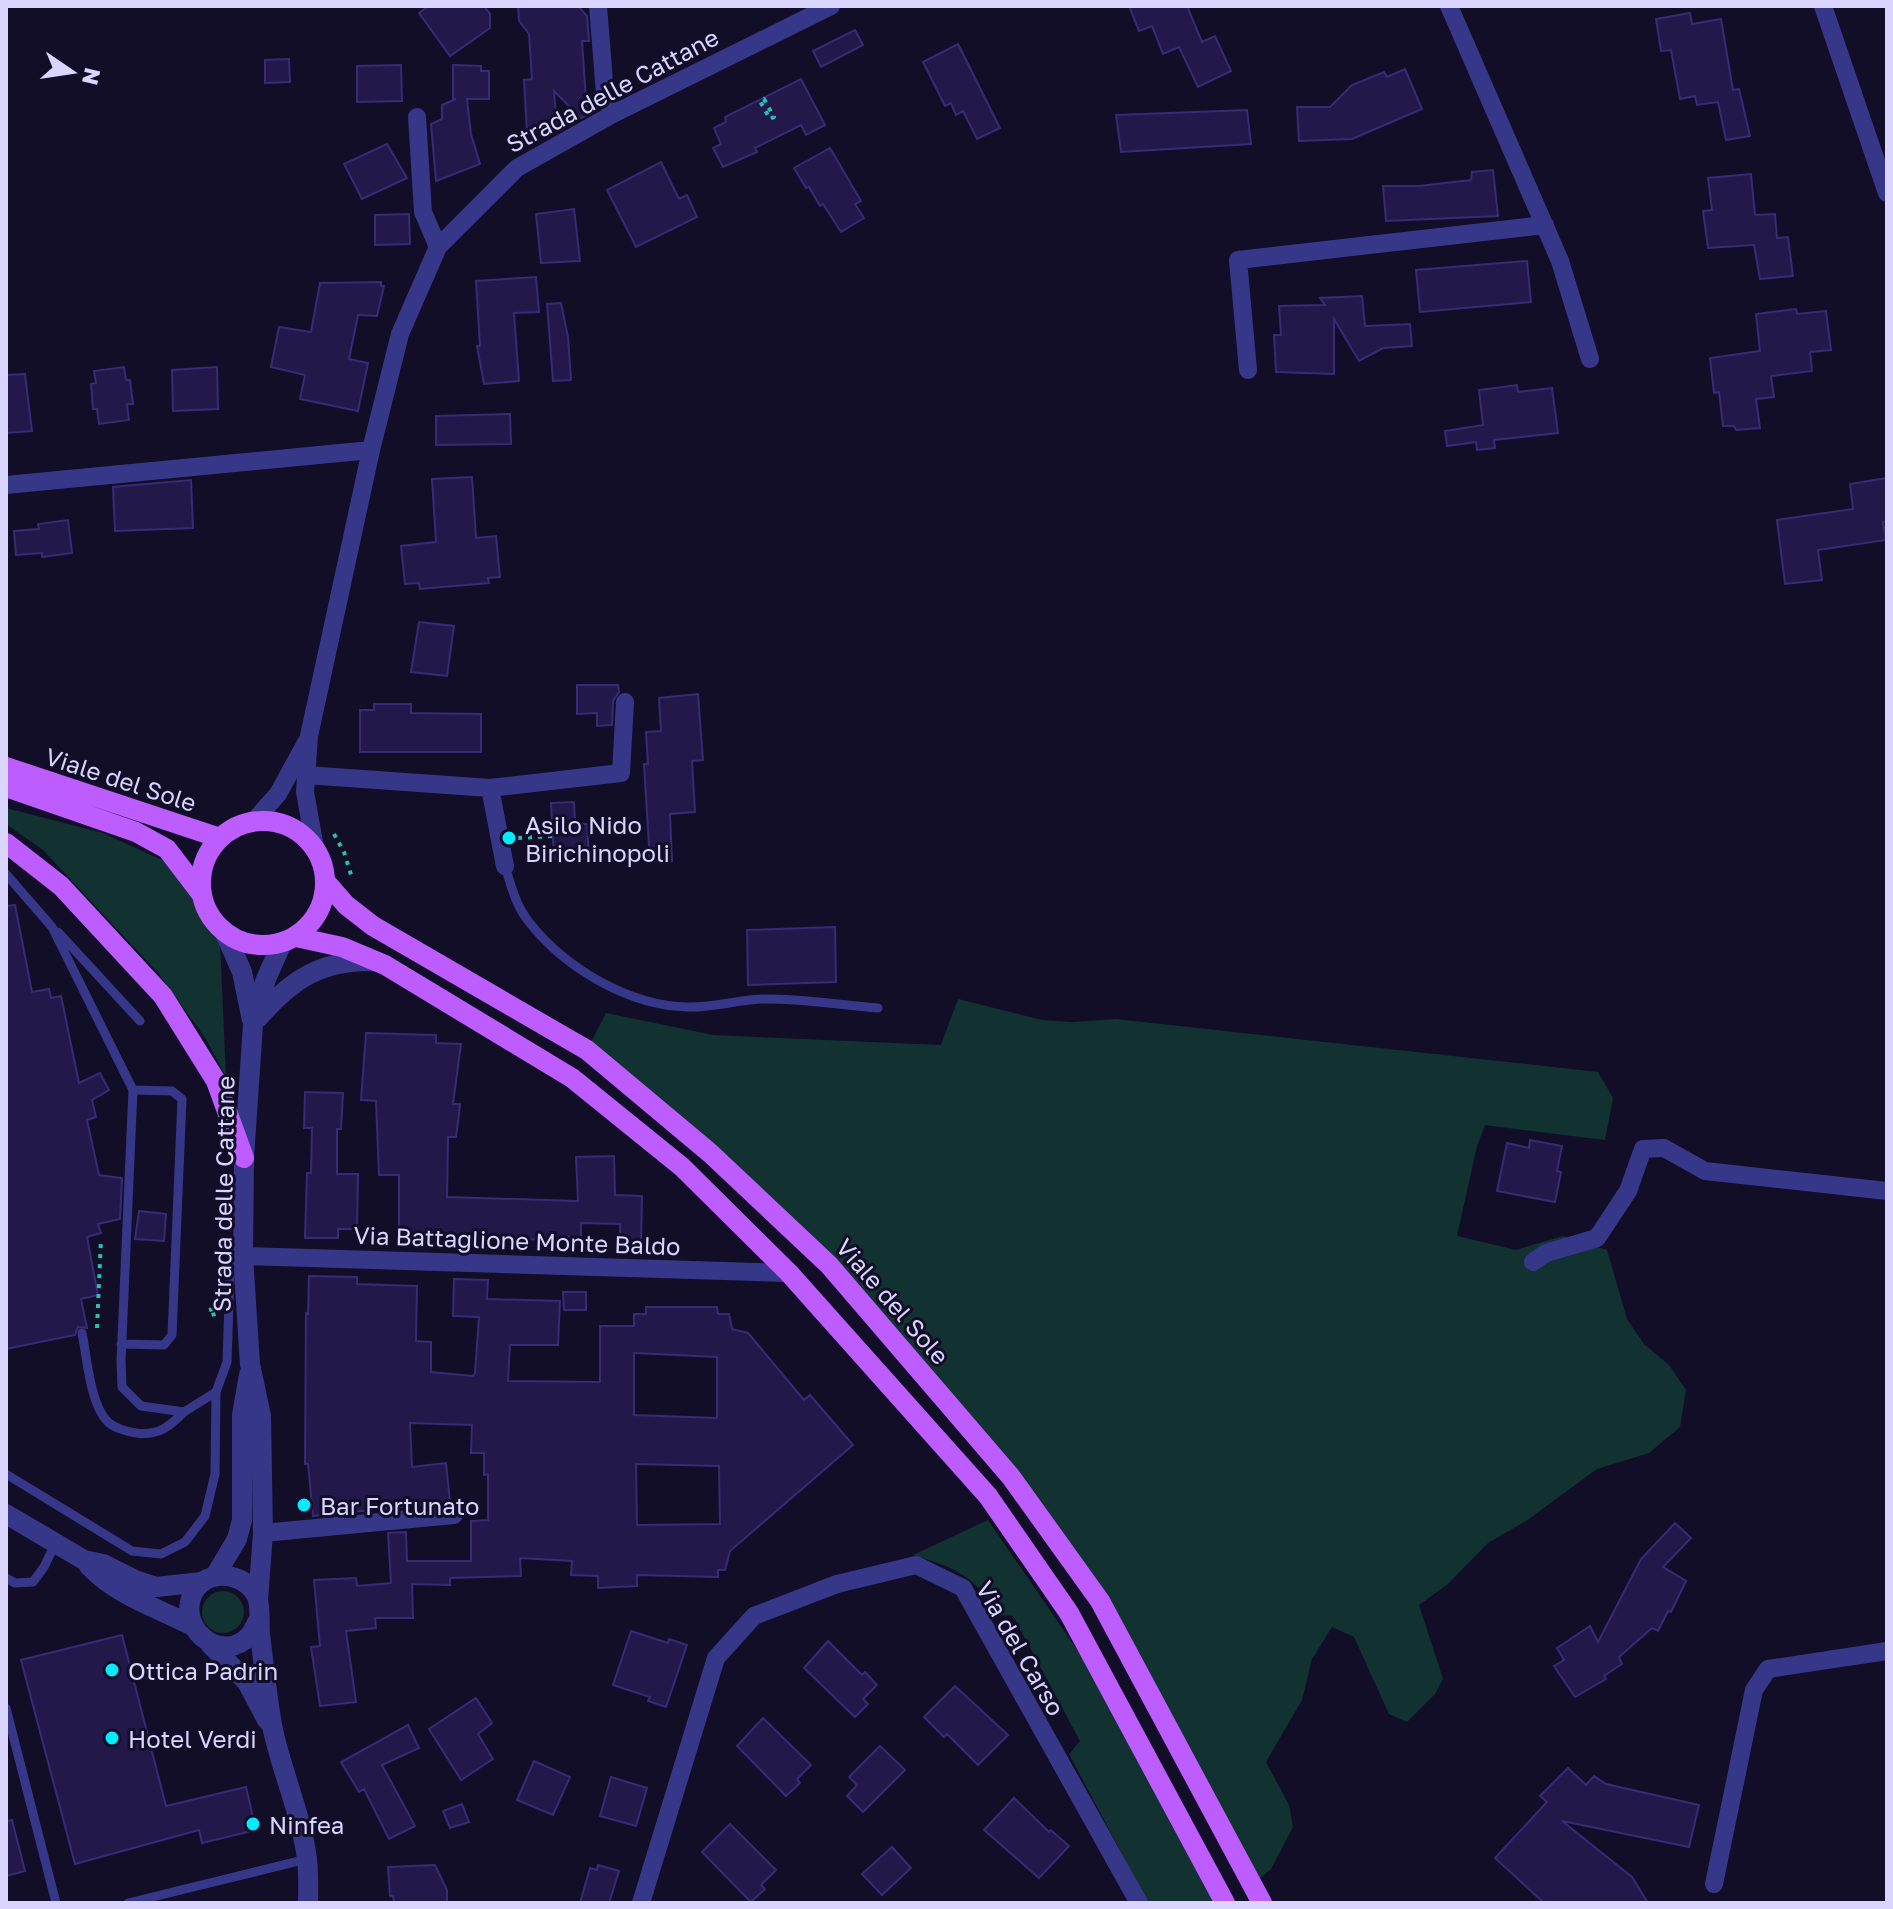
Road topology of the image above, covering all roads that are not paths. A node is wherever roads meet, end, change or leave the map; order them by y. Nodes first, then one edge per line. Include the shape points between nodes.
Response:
1 (598, 6) edge
2 (831, 6) edge
3 (1449, 6) edge
4 (1823, 6) edge
5 (613, 114) junction
6 (417, 117) dead end
7 (1887, 193) edge
8 (1545, 225) junction
9 (438, 247) junction
10 (1590, 359) dead end
11 (1248, 370) dead end
12 (371, 450) junction
13 (6, 485) edge
14 (625, 702) dead end
15 (309, 736) junction
16 (6, 761) edge
17 (6, 767) edge
18 (306, 775) junction
19 (33, 777) junction
20 (6, 787) edge
21 (490, 788) junction
22 (253, 822) junction
23 (220, 838) junction
24 (6, 843) edge
25 (315, 848) junction
26 (505, 866) joint
27 (6, 874) edge
28 (326, 882) junction
29 (202, 895) junction
30 (52, 927) junction
31 (225, 933) junction
32 (289, 940) junction
33 (378, 961) junction
34 (878, 1008) dead end
35 (140, 1021) dead end
36 (253, 1024) junction
37 (133, 1090) junction
38 (244, 1158) junction
39 (1887, 1191) edge
40 (243, 1256) junction
41 (1533, 1262) dead end
42 (789, 1273) junction
43 (82, 1333) dead end
44 (121, 1344) junction
45 (250, 1364) junction
46 (216, 1392) junction
47 (184, 1412) junction
48 (6, 1474) edge
49 (6, 1514) edge
50 (454, 1515) dead end
51 (263, 1533) junction
52 (55, 1544) junction
53 (84, 1560) junction
54 (6, 1578) edge
55 (208, 1579) junction
56 (259, 1609) junction
57 (191, 1625) junction
58 (210, 1644) junction
59 (1887, 1651) edge
60 (6, 1708) edge
61 (273, 1730) junction
62 (307, 1859) junction
63 (1714, 1884) dead end
64 (56, 1903) edge
65 (128, 1903) edge
66 (308, 1903) edge
67 (641, 1903) edge
68 (1139, 1903) edge
69 (1225, 1903) edge
70 (1262, 1903) edge

1 - 5 street via 605,94
2 - 5 street, Strada delle Cattane
3 - 8 street
4 - 7 street
5 - 9 street, Strada delle Cattane via 517,168
6 - 9 street via 423,212
8 - 10 street
8 - 11 street via 1238,260
9 - 12 street, Strada delle Cattane via 400,334
12 - 13 street
12 - 15 street, Strada delle Cattane
14 - 21 street via 621,773
15 - 18 street, Strada delle Cattane
15 - 22 street, Strada delle Cattane via 278,794
16 - 19 lane
17 - 19 main road, Viale del Sole
18 - 21 street
18 - 25 street, Strada delle Cattane
19 - 23 main road, Viale del Sole
20 - 29 main road, Viale del Sole via 167,849
21 - 26 street
22 - 23 main road
22 - 25 main road via 294,829
23 - 29 main road via 206,858
24 - 38 main road via 61,886 163,996 216,1081
25 - 28 main road, Viale del Sole
26 - 34 lane via 529,922 553,947 584,971 646,1002 689,1008 762,999
27 - 30 lane
28 - 32 main road via 315,919
28 - 70 main road, Viale del Sole via 373,926 587,1050 710,1153 829,1265 1011,1477 1100,1601
29 - 31 main road, Viale del Sole
30 - 35 lane
30 - 37 lane
31 - 32 main road via 242,943
31 - 36 street, Strada delle Cattane via 242,972
32 - 33 main road via 342,947
32 - 36 street, Strada delle Cattane via 266,979
33 - 36 street via 347,961 311,972 279,994
33 - 42 main road via 572,1078 682,1167
36 - 38 street, Strada delle Cattane
37 - 44 lane
37 - 44 lane via 172,1091 182,1099 172,1335 164,1345
38 - 40 street, Strada delle Cattane
39 - 41 street via 1705,1171 1664,1148 1643,1149 1628,1191 1597,1238
40 - 42 street, Via Battaglione Monte Baldo
40 - 45 street, Strada delle Cattane
40 - 46 lane via 230,1272 227,1362
42 - 69 main road via 988,1496 1069,1613
43 - 47 lane via 96,1402 108,1424 152,1435 170,1427
44 - 47 lane via 122,1387 141,1406
45 - 51 street, Strada delle Cattane via 261,1416
45 - 55 street, Strada delle Cattane via 242,1415 242,1520 237,1539
46 - 47 lane
46 - 48 lane via 215,1474 205,1516 185,1542 161,1554 132,1551
49 - 52 street
50 - 51 street
51 - 56 street, Strada delle Cattane
52 - 53 street
52 - 54 lane via 33,1582
53 - 55 street via 156,1587
53 - 57 street via 141,1602
55 - 56 street via 233,1576 249,1584
55 - 57 street via 192,1595
56 - 58 street via 249,1637 231,1646
56 - 61 street, Strada delle Cattane
57 - 58 street
58 - 61 street, Strada delle Cattane via 247,1682
59 - 63 street via 1768,1669 1754,1690
60 - 64 lane
61 - 62 street, Strada delle Cattane
62 - 65 lane
62 - 66 street, Strada delle Cattane
67 - 68 street, Via del Carso via 716,1658 754,1616 837,1584 916,1565 963,1588

